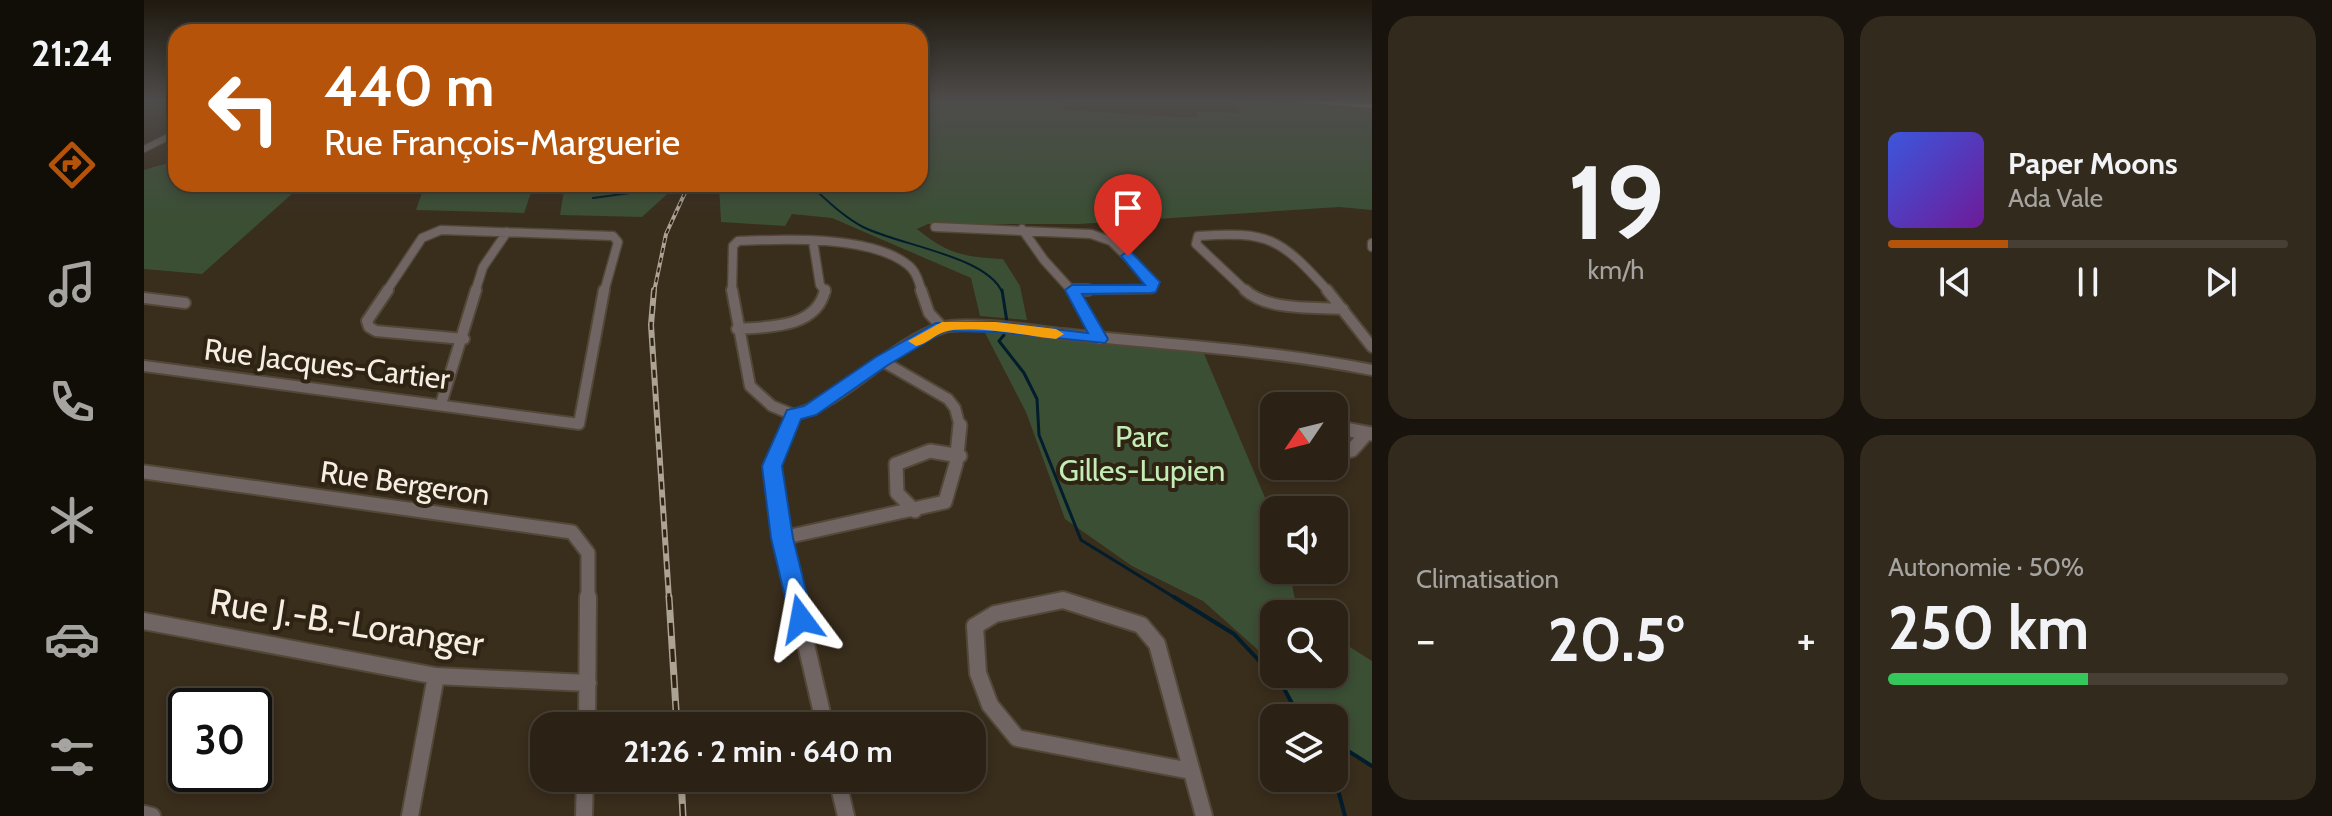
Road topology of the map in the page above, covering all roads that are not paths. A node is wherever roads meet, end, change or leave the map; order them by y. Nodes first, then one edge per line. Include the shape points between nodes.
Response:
1 (166, 138) edge
2 (144, 149) edge
3 (935, 227) dead end
4 (1022, 229) junction
5 (507, 232) junction
6 (813, 241) junction
7 (1072, 290) junction
8 (144, 298) edge
9 (185, 303) dead end
10 (1343, 309) junction
11 (942, 327) junction
12 (737, 329) junction
13 (464, 339) junction
14 (1100, 339) junction
15 (1372, 347) edge
16 (882, 361) junction
17 (144, 366) edge
18 (1372, 370) edge
19 (441, 404) junction
20 (794, 415) junction
21 (1348, 430) edge
22 (1370, 434) edge
23 (1348, 451) edge
24 (960, 456) junction
25 (144, 472) edge
26 (915, 511) junction
27 (782, 538) junction
28 (144, 621) edge
29 (436, 676) junction
30 (588, 683) junction
31 (587, 712) edge
32 (822, 712) edge
33 (1191, 771) junction
34 (585, 792) edge
35 (840, 792) edge
36 (144, 814) edge
37 (152, 816) edge
38 (410, 816) edge
39 (584, 816) edge
40 (846, 816) edge
41 (1204, 816) edge

1 - 2 street
3 - 4 street
4 - 7 street
4 - 7 street via 1072,231 1111,241 1153,282 1151,289
5 - 13 street via 483,267
5 - 13 street via 430,232 367,321 376,331
5 - 19 street, Rue Jacques-Cartier via 613,236 618,242 608,269 579,424
6 - 11 street via 861,247 911,267 930,313
6 - 12 street via 820,285 826,291 819,308 781,326
6 - 12 street via 758,239 733,246
7 - 14 street
8 - 9 street
10 - 10 street via 1318,279 1267,237 1198,236 1196,244 1254,298
10 - 15 street
11 - 14 street via 996,327
11 - 16 street
12 - 20 street via 750,386 772,406
13 - 19 street
14 - 18 street via 1315,359
16 - 20 street via 809,411
16 - 24 street via 949,399 958,411
17 - 19 street, Rue Jacques-Cartier
20 - 27 street via 772,466
21 - 22 street
22 - 23 street
24 - 26 street via 945,502
24 - 26 street via 930,451 896,464 897,493
25 - 30 street, Rue Bergeron via 572,532 588,553
26 - 27 street
27 - 32 street
28 - 29 street, Rue J.-B.-Loranger
29 - 30 street, Rue J.-B.-Loranger
29 - 38 street
30 - 31 street, Rue Bergeron
33 - 33 street via 1157,644 1141,625 1063,600 995,614 975,626 978,673 990,705 1017,738
33 - 41 street
34 - 39 street
35 - 40 street
36 - 37 street

